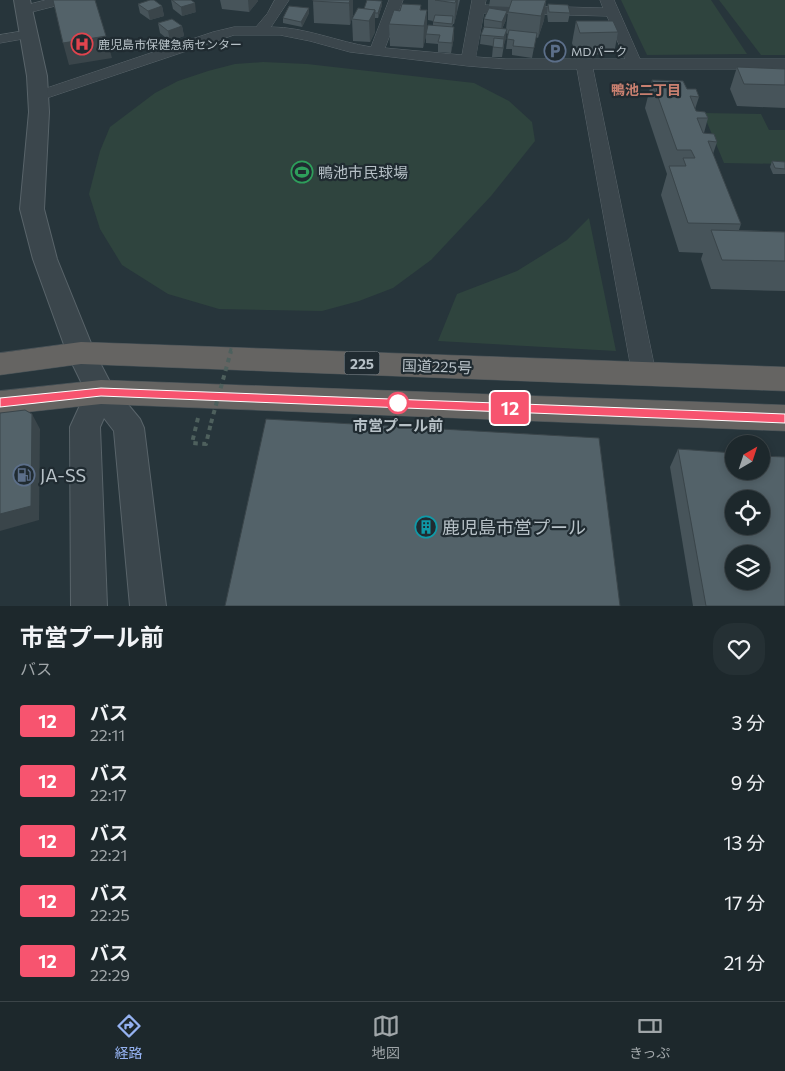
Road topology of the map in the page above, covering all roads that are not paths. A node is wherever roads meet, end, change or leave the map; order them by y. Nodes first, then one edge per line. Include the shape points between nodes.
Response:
1 (62, 0) edge
2 (282, 0) edge
3 (396, 0) edge
4 (478, 4) edge
5 (23, 5) edge
6 (610, 6) edge
7 (261, 30) junction
8 (29, 34) junction
9 (0, 39) edge
10 (376, 52) junction
11 (468, 61) junction
12 (634, 63) junction
13 (584, 64) junction
14 (785, 64) edge
15 (38, 96) junction
16 (81, 353) junction
17 (0, 364) edge
18 (644, 374) junction
19 (785, 379) edge
20 (101, 392) junction
21 (0, 403) edge
22 (785, 418) edge
23 (89, 606) edge
24 (148, 606) edge

1 - 5 street
2 - 7 street
3 - 10 street
4 - 6 street
4 - 11 street
5 - 8 street
6 - 12 street
7 - 10 street via 312,37
7 - 15 street via 218,35
8 - 9 street
8 - 15 street
10 - 11 street
11 - 13 street
12 - 13 street
12 - 14 street
13 - 18 street
15 - 16 street via 32,209 45,259
16 - 17 highway, 国道225号 / 225
16 - 18 highway, 国道225号 / 225
16 - 20 street
18 - 19 highway, 国道225号 / 225
20 - 21 highway
20 - 22 highway
20 - 23 street via 85,427
20 - 24 street via 130,428

